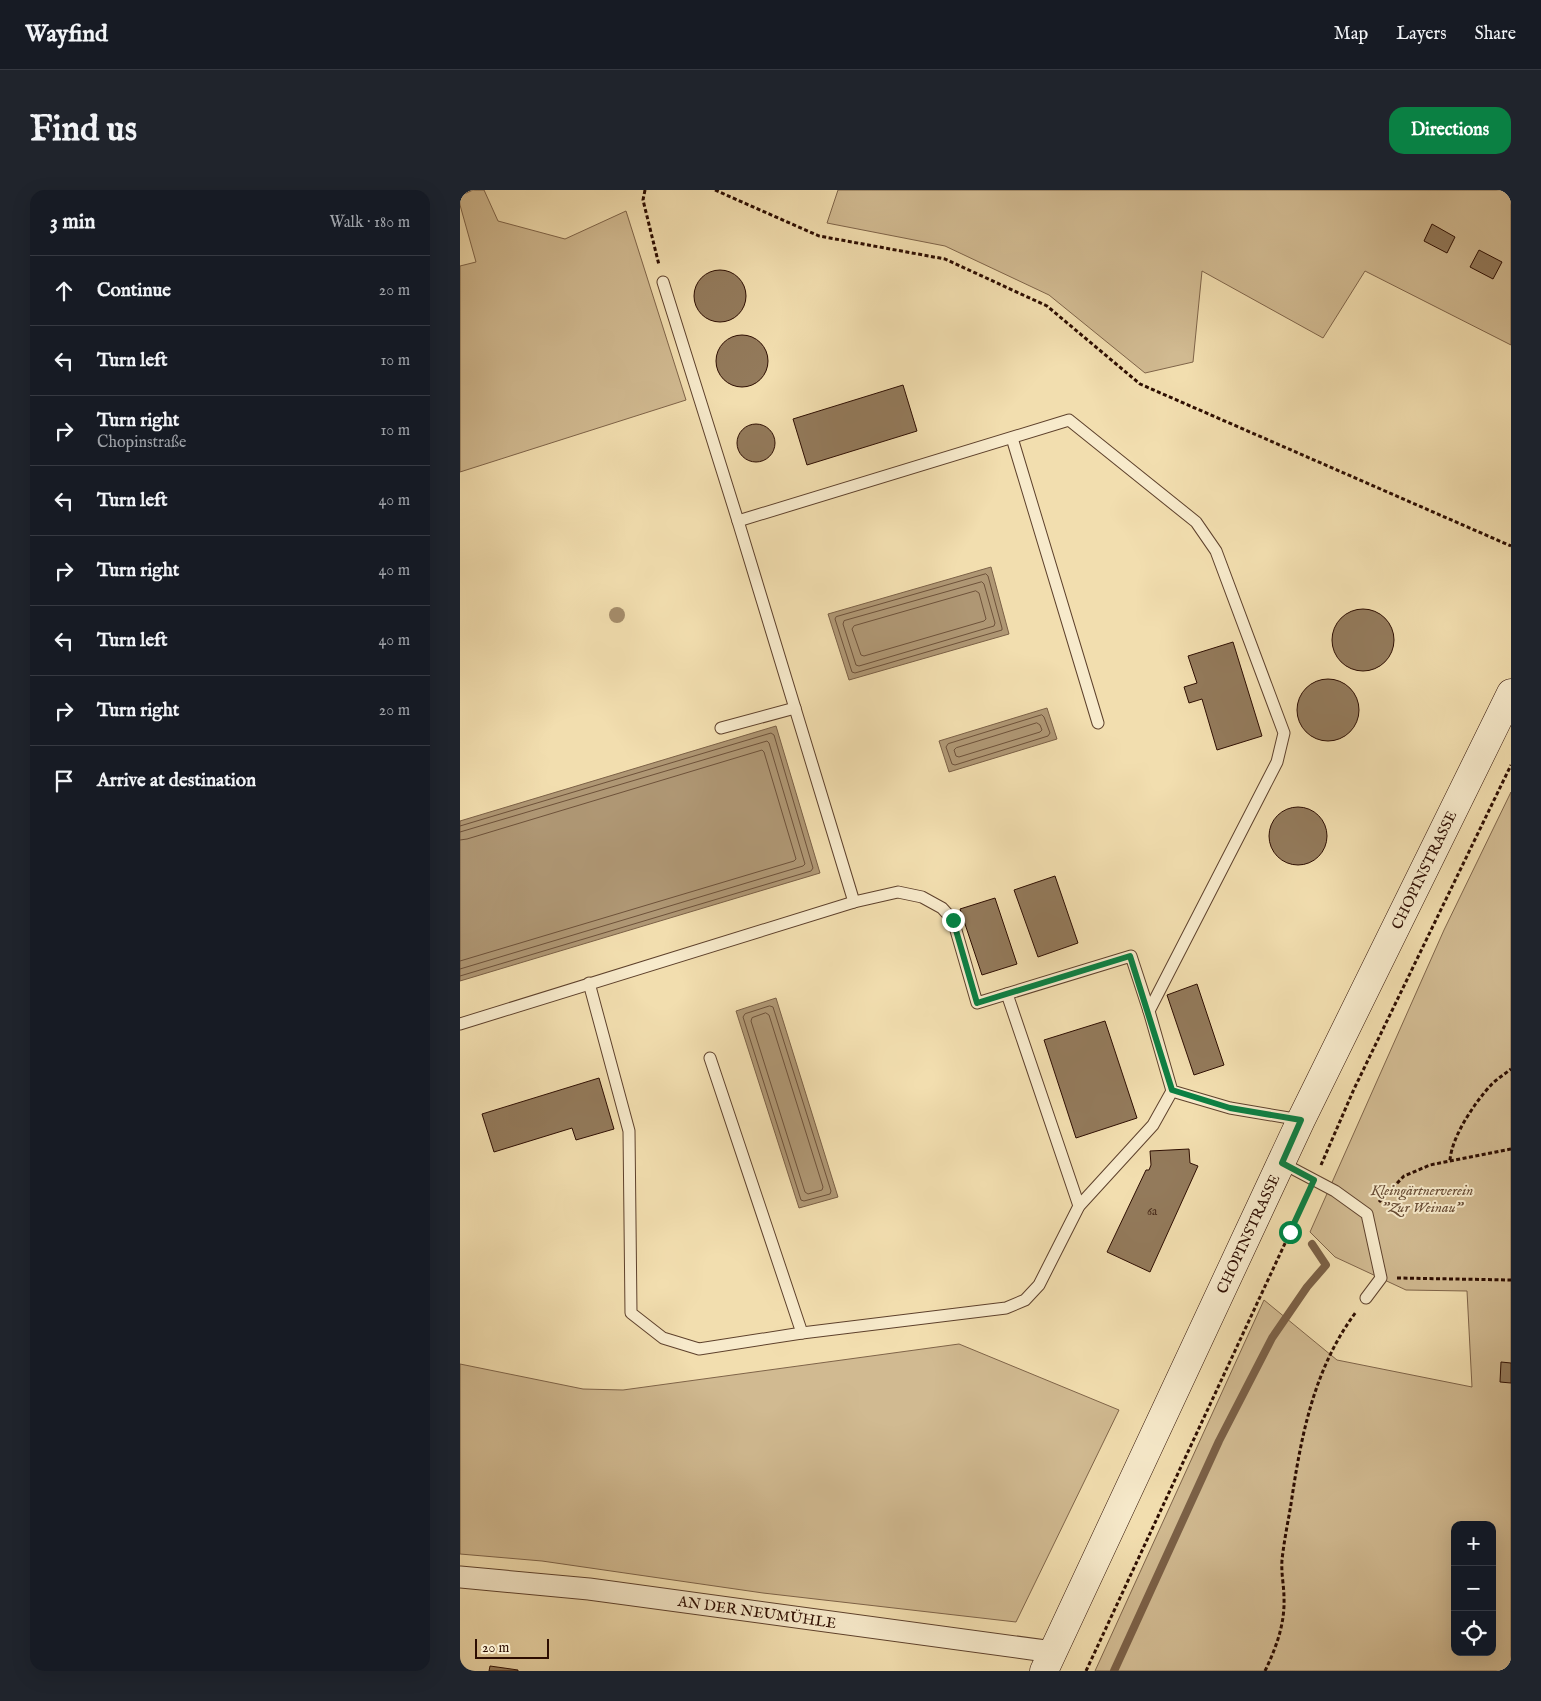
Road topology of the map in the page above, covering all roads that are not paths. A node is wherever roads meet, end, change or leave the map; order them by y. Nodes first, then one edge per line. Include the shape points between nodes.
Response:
1 (663, 282) dead end
2 (1012, 438) junction
3 (738, 521) junction
4 (1511, 693) edge
5 (795, 708) junction
6 (1098, 723) dead end
7 (721, 728) dead end
8 (854, 902) junction
9 (590, 983) junction
10 (1007, 994) junction
11 (1149, 1011) junction
12 (460, 1024) edge
13 (710, 1058) dead end
14 (1172, 1090) junction
15 (1301, 1120) junction
16 (1282, 1163) junction
17 (1079, 1206) junction
18 (1366, 1298) road end
19 (802, 1333) junction
20 (460, 1577) edge
21 (1049, 1662) edge

1 - 3 lane
2 - 3 lane
2 - 6 lane
2 - 11 lane via 1070,420 1196,522 1216,551 1284,732 1277,762
3 - 5 lane
4 - 15 main road, CHOPINSTRASSE
5 - 7 lane
5 - 8 lane
8 - 9 lane
8 - 10 lane via 898,892 922,897 942,908 953,920 977,1003
9 - 12 lane
9 - 19 lane via 629,1131 631,1313 662,1338 699,1349
10 - 11 lane via 1130,956
10 - 17 lane
11 - 14 lane
13 - 19 lane
14 - 15 lane via 1230,1108
14 - 17 lane via 1153,1126
15 - 16 main road, CHOPINSTRASSE
16 - 18 lane via 1335,1190 1367,1214 1381,1278
16 - 21 main road, CHOPINSTRASSE
17 - 19 lane via 1039,1285 1025,1300 1006,1308
20 - 21 street, AN DER NEUMÜHLE via 589,1589

